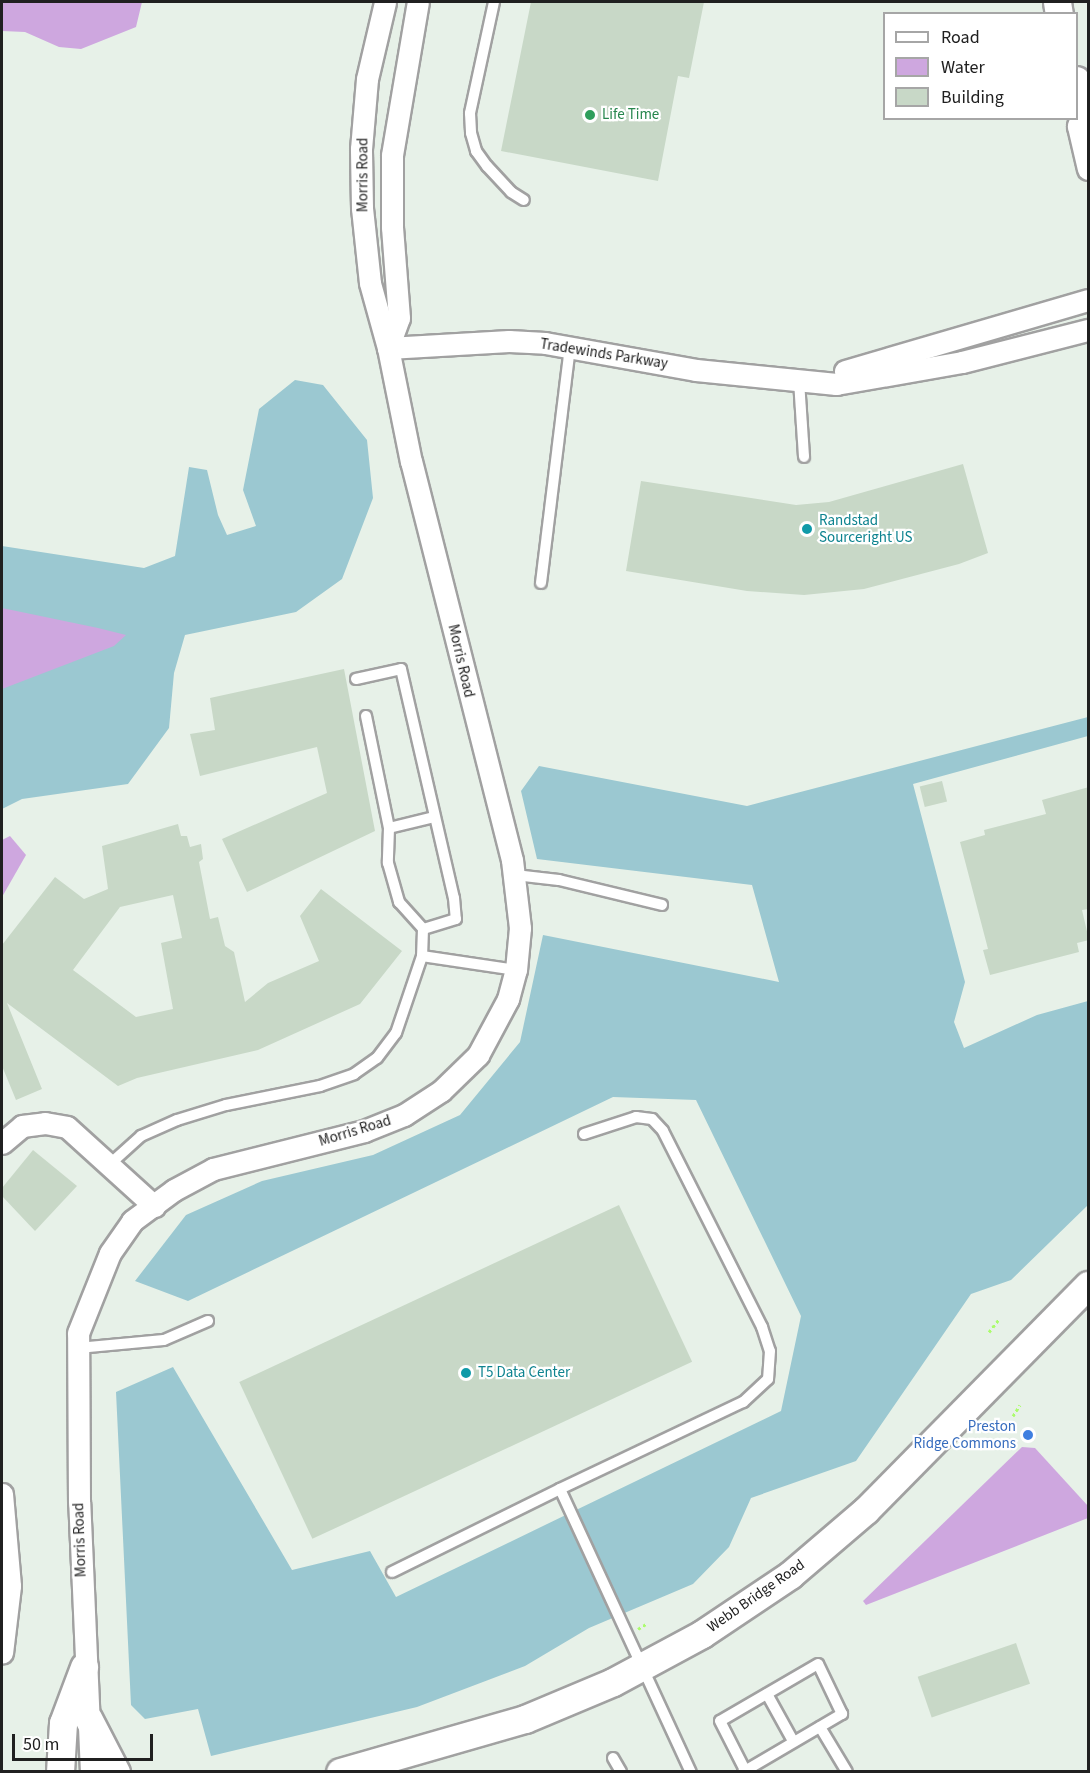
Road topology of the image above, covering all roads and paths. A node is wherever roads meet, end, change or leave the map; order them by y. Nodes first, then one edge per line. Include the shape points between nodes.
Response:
1 (385, 2) edge
2 (418, 2) edge
3 (494, 2) edge
4 (1078, 85) edge
5 (1086, 117) edge
6 (1089, 169) edge
7 (524, 200) dead end
8 (1089, 285) edge
9 (1089, 300) edge
10 (1089, 330) edge
11 (570, 347) junction
12 (388, 348) junction
13 (904, 357) junction
14 (799, 381) junction
15 (820, 382) junction
16 (804, 457) dead end
17 (541, 583) dead end
18 (356, 678) dead end
19 (366, 716) dead end
20 (434, 818) junction
21 (389, 828) junction
22 (515, 875) junction
23 (662, 905) dead end
24 (423, 929) junction
25 (422, 956) junction
26 (516, 970) junction
27 (584, 1134) dead end
28 (2, 1143) edge
29 (110, 1164) junction
30 (154, 1206) junction
31 (1089, 1285) edge
32 (999, 1319) dead end
33 (208, 1321) dead end
34 (989, 1332) dead end
35 (78, 1348) junction
36 (1020, 1406) dead end
37 (1013, 1416) dead end
38 (560, 1489) junction
39 (2, 1494) edge
40 (392, 1572) dead end
41 (2, 1653) edge
42 (84, 1667) junction
43 (640, 1668) junction
44 (767, 1694) junction
45 (88, 1718) junction
46 (819, 1727) junction
47 (793, 1741) junction
48 (613, 1758) dead end
49 (744, 1771) edge
50 (60, 1772) edge
51 (91, 1772) edge
52 (116, 1772) edge
53 (340, 1772) edge
54 (621, 1772) edge
55 (691, 1772) edge
56 (847, 1772) edge

1 - 12 street, Morris Road via 367,79 361,149 362,208 376,307
2 - 12 street, Morris Road via 392,155 392,226 399,318
3 - 7 lane via 470,113 471,133 476,151 487,166
4 - 5 street
5 - 6 street via 1078,126
8 - 13 street, Tradewinds Parkway
9 - 13 street, Tradewinds Parkway
10 - 15 street, Tradewinds Parkway via 882,378
11 - 12 street, Tradewinds Parkway via 509,340
11 - 14 street, Tradewinds Parkway via 696,370
11 - 17 lane
12 - 22 street, Morris Road via 411,462
13 - 15 street, Tradewinds Parkway via 848,370
14 - 15 street, Tradewinds Parkway
14 - 16 lane
18 - 20 lane via 401,669
19 - 21 lane
20 - 21 lane
20 - 24 lane via 456,919
21 - 24 lane via 388,863 399,902
22 - 23 lane via 559,880
22 - 26 street, Morris Road via 520,928
24 - 25 lane
25 - 26 lane
25 - 29 lane via 396,1033 377,1058 354,1074 320,1086 226,1105 177,1120 141,1136
26 - 30 street, Morris Road via 508,999 478,1055 441,1091 404,1115 364,1131 213,1169
27 - 38 lane via 636,1117 652,1119 663,1131 762,1326 770,1351 768,1379 743,1402
28 - 29 street via 22,1126 45,1123 67,1127
29 - 30 street
30 - 35 street, Morris Road via 132,1221 110,1252 91,1292 78,1333
31 - 43 street, Webb Bridge Road via 866,1510 815,1553 702,1634
32 - 34 path
33 - 35 lane via 164,1340
35 - 42 street, Morris Road
36 - 37 path
38 - 40 lane
38 - 43 lane
39 - 41 street via 10,1586
42 - 45 street, Morris Road
42 - 50 street via 63,1723
43 - 53 street, Webb Bridge Road via 525,1719
43 - 55 lane
44 - 46 lane via 819,1664 842,1714
44 - 47 lane
44 - 49 lane via 720,1720
45 - 51 street, Morris Road
45 - 52 street
46 - 47 lane
46 - 56 lane
47 - 49 lane
48 - 54 lane

